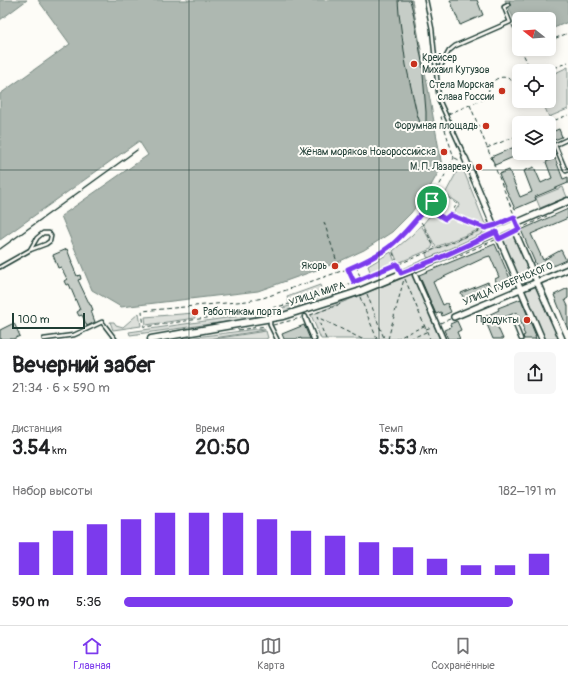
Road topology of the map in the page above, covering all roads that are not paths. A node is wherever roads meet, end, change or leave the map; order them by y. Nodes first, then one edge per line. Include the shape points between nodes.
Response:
1 (426, 0) edge
2 (508, 5) dead end
3 (437, 74) junction
4 (568, 139) edge
5 (465, 158) joint
6 (568, 170) edge
7 (568, 201) edge
8 (514, 224) junction
9 (496, 232) junction
10 (30, 250) junction
11 (0, 267) edge
12 (568, 268) edge
13 (415, 275) dead end
14 (536, 282) junction
15 (520, 289) junction
16 (305, 317) dead end
17 (454, 317) dead end
18 (270, 318) junction
19 (513, 319) dead end
20 (44, 339) edge
21 (115, 339) edge
22 (151, 339) edge
23 (277, 339) edge
24 (314, 339) edge
25 (443, 339) edge
26 (521, 339) edge
27 (542, 339) edge
28 (562, 339) edge

1 - 3 lane
2 - 3 lane via 504,7 510,22 455,46 449,51
3 - 5 lane via 439,100
4 - 6 lane via 555,145 566,171
5 - 9 street
7 - 8 street, УЛИЦА МИРА
8 - 9 street, УЛИЦА МИРА
8 - 14 street
9 - 15 street
9 - 18 street, УЛИЦА МИРА via 403,276 304,310
10 - 10 lane via 42,233 49,233 50,241
10 - 11 lane
12 - 14 street, УЛИЦА ГУБЕРНСКОГО
13 - 25 street
14 - 15 street, УЛИЦА ГУБЕРНСКОГО
14 - 28 street
15 - 17 street, УЛИЦА ГУБЕРНСКОГО
15 - 27 street
16 - 24 street
18 - 22 street, УЛИЦА МИРА
18 - 23 lane via 270,325
19 - 26 lane
20 - 21 lane via 74,335 102,322

